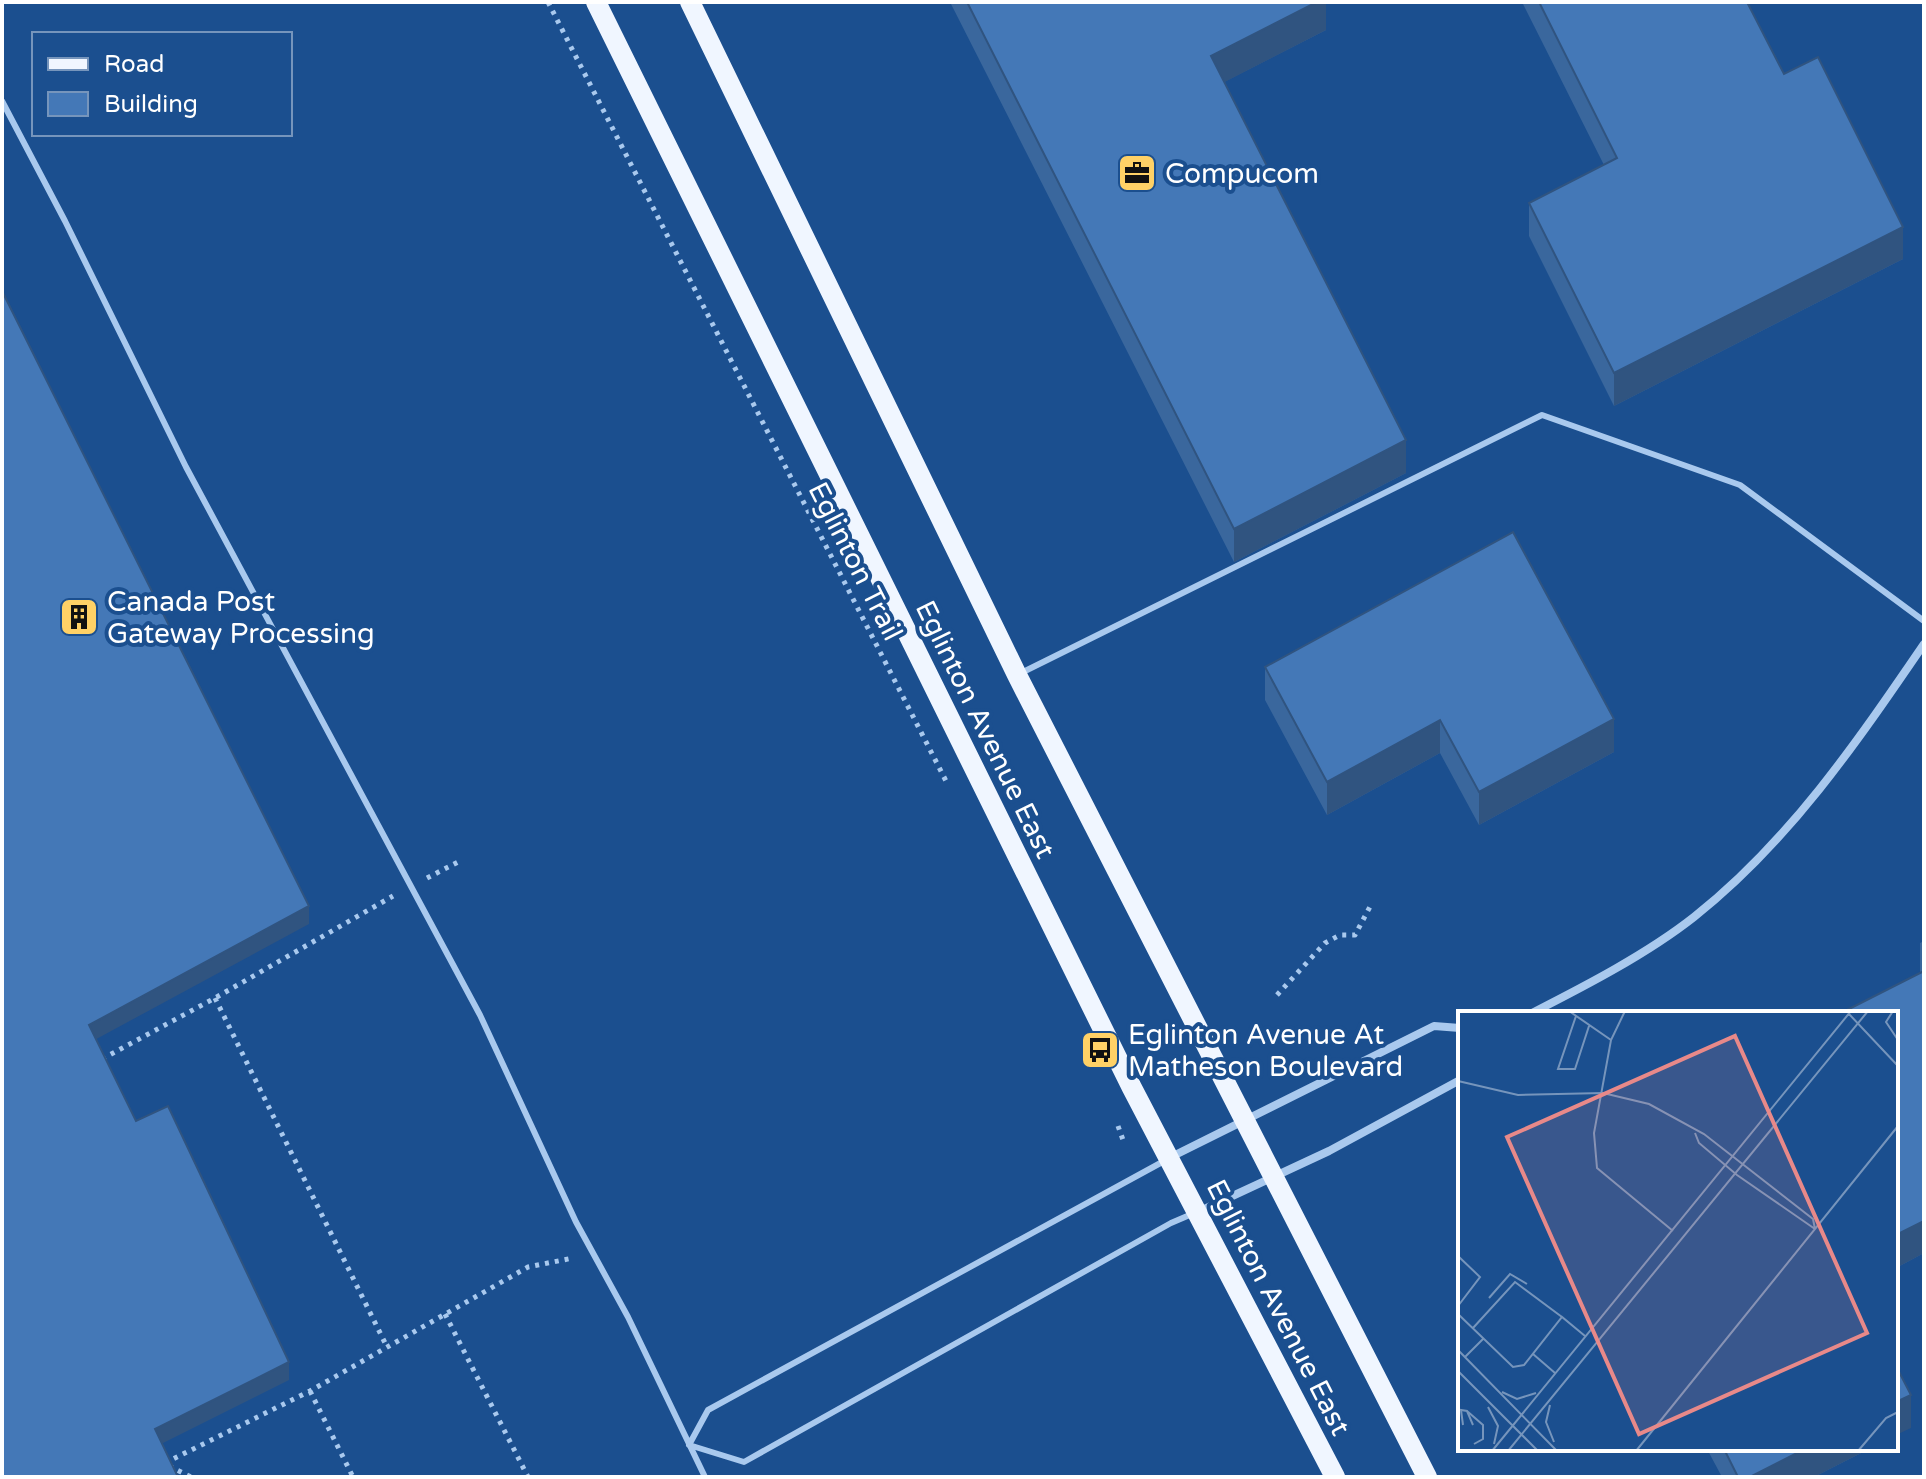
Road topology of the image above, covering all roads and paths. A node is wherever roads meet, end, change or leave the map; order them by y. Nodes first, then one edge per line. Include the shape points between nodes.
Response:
1 (548, 2) edge
2 (596, 2) edge
3 (690, 2) edge
4 (2, 101) edge
5 (1924, 621) edge
6 (1924, 644) edge
7 (1017, 675) junction
8 (948, 785) dead end
9 (458, 862) dead end
10 (411, 886) junction
11 (1372, 903) dead end
12 (1277, 995) dead end
13 (215, 998) junction
14 (1536, 1011) edge
15 (1458, 1028) edge
16 (97, 1061) edge
17 (1458, 1081) edge
18 (1113, 1112) dead end
19 (1244, 1120) junction
20 (1123, 1140) dead end
21 (1169, 1158) junction
22 (1274, 1177) junction
23 (1197, 1212) junction
24 (593, 1255) junction
25 (445, 1314) junction
26 (387, 1347) junction
27 (310, 1391) junction
28 (689, 1445) junction
29 (191, 1477) edge
30 (353, 1477) edge
31 (528, 1477) edge
32 (705, 1477) edge
33 (1335, 1477) edge
34 (1427, 1477) edge

1 - 8 path, Eglinton Trail
2 - 21 main road, Eglinton Avenue East
3 - 7 main road, Eglinton Avenue East
4 - 10 lane via 186,467
5 - 7 lane via 1740,485 1542,415
6 - 14 street via 1843,759 1765,853 1693,918
7 - 19 main road, Eglinton Avenue East
9 - 10 path
10 - 13 path
10 - 24 lane via 480,1015
11 - 12 path via 1355,935 1325,943
13 - 16 path
13 - 26 path
15 - 19 street via 1434,1026
17 - 22 street
18 - 20 path
19 - 21 street
19 - 22 main road, Eglinton Avenue East
21 - 23 main road, Eglinton Avenue East
21 - 28 lane via 708,1410
22 - 23 street
22 - 34 main road, Eglinton Avenue East
23 - 28 lane via 744,1462
23 - 33 main road, Eglinton Avenue East
24 - 25 path via 528,1267
24 - 28 lane
25 - 26 path
25 - 31 path
26 - 27 path
27 - 29 path via 164,1463
27 - 30 path
28 - 32 lane

